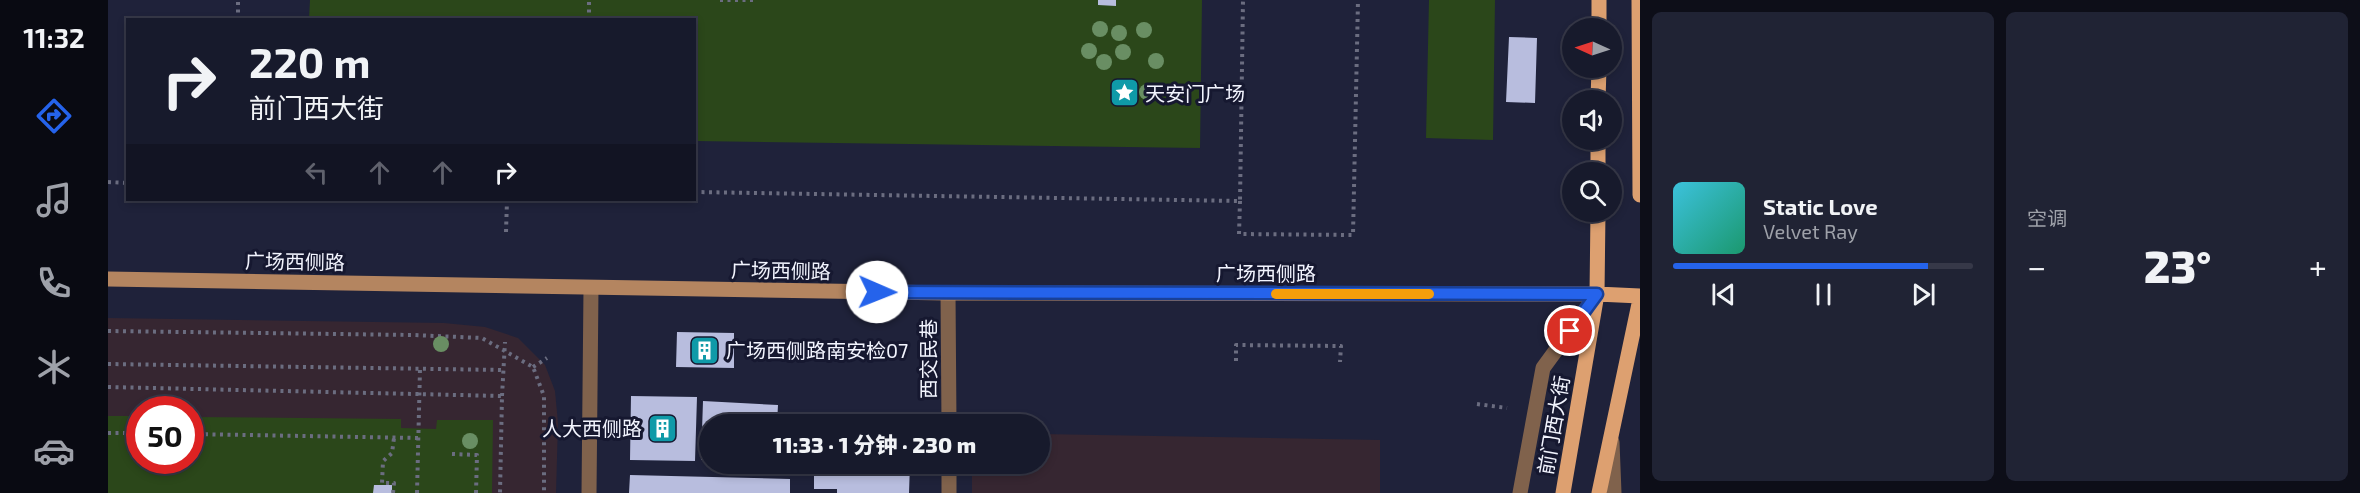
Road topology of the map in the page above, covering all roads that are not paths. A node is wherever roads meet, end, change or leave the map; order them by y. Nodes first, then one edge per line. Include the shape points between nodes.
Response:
1 (1599, 0) edge
2 (1639, 0) edge
3 (1599, 18) edge
4 (1640, 195) edge
5 (1598, 222) edge
6 (108, 279) edge
7 (591, 288) junction
8 (948, 293) junction
9 (1597, 294) junction
10 (1640, 298) edge
11 (949, 414) edge
12 (1612, 426) junction
13 (949, 474) edge
14 (589, 493) edge
15 (949, 493) edge
16 (1520, 493) edge
17 (1563, 493) edge
18 (1599, 493) edge
19 (1614, 493) edge

1 - 3 main road
2 - 4 main road
5 - 9 main road
6 - 7 main road, 广场西侧路
7 - 8 main road, 广场西侧路
7 - 14 street
8 - 9 main road, 广场西侧路
8 - 11 street, 西交民巷
9 - 10 main road
9 - 16 street, 前门西大街 via 1544,368
9 - 17 main road, 前门西大街
10 - 12 main road
12 - 18 main road
12 - 19 street
13 - 15 street

